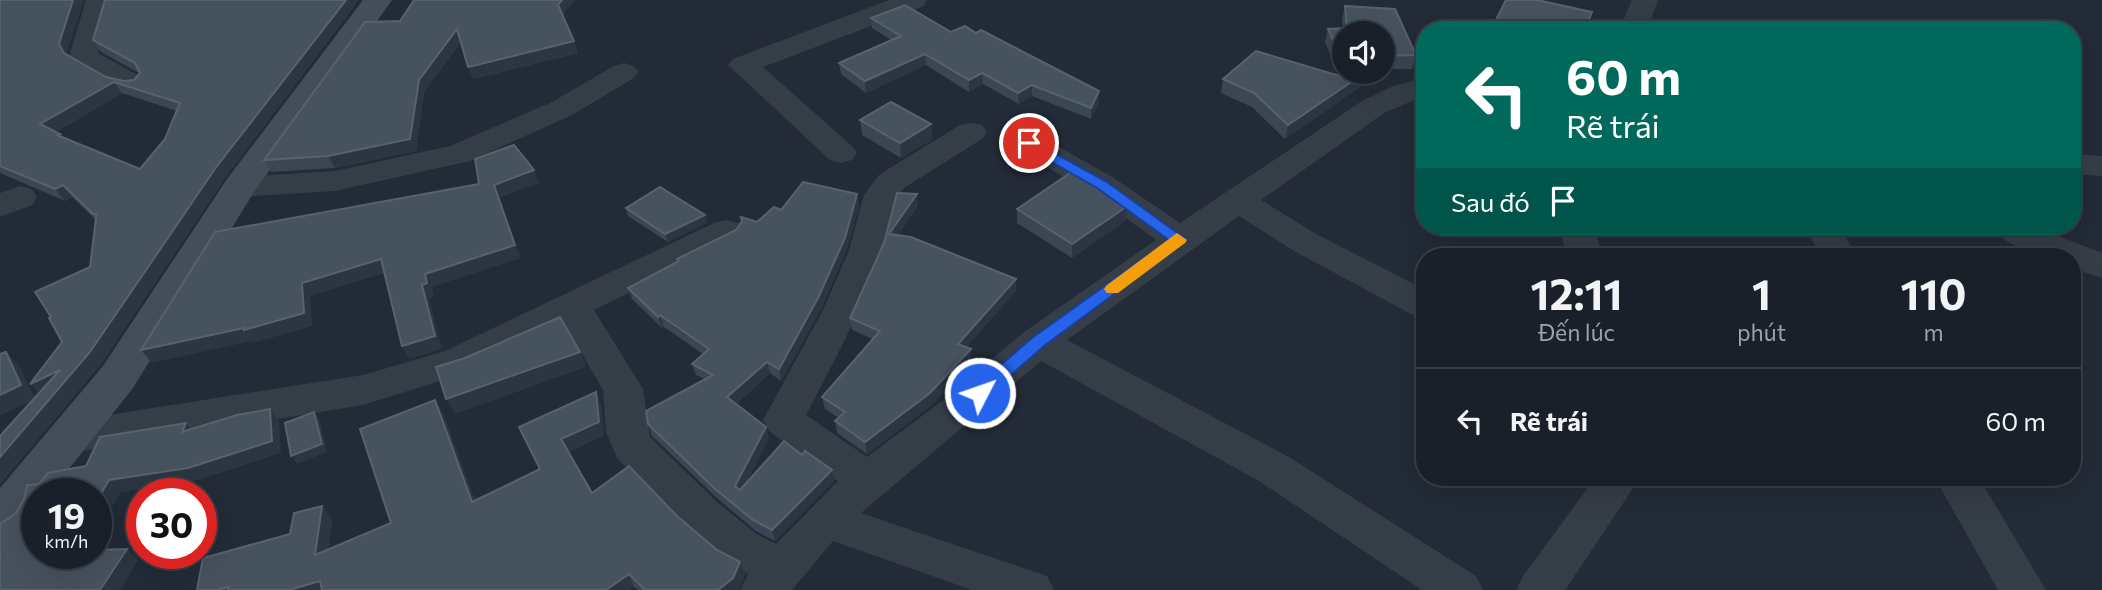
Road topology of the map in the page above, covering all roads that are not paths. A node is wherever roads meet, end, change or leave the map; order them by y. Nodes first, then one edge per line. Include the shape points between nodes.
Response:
1 (99, 0) edge
2 (378, 0) edge
3 (914, 0) edge
4 (1646, 0) edge
5 (1637, 21) edge
6 (624, 72) dead end
7 (131, 83) edge
8 (1416, 90) edge
9 (971, 132) dead end
10 (1029, 143) dead end
11 (841, 153) dead end
12 (2081, 165) edge
13 (2102, 166) edge
14 (239, 187) junction
15 (1238, 200) junction
16 (726, 231) dead end
17 (2022, 235) edge
18 (1180, 240) junction
19 (2057, 248) edge
20 (2081, 257) edge
21 (2102, 265) edge
22 (1416, 301) edge
23 (573, 307) junction
24 (1038, 342) junction
25 (70, 437) junction
26 (869, 480) junction
27 (1613, 486) edge
28 (1961, 486) edge
29 (825, 520) junction
30 (0, 521) edge
31 (773, 580) edge
32 (1031, 590) edge
33 (1460, 590) edge
34 (1539, 590) edge
35 (2023, 590) edge

1 - 7 street via 83,56
2 - 14 street
3 - 11 street via 743,65
4 - 5 street
6 - 14 street via 561,109 459,154 335,181
8 - 15 street via 1373,107
9 - 26 street via 892,181 881,195 867,250 842,310 783,420
10 - 18 street via 1102,185
12 - 13 street
14 - 25 street via 118,377
15 - 18 street
15 - 22 street via 1306,243
16 - 23 street
17 - 19 street
18 - 24 street
20 - 21 street
23 - 25 street via 458,361 363,390
23 - 31 street via 623,389 632,446
24 - 26 street
24 - 33 street via 1275,469
25 - 30 street
26 - 29 street
27 - 34 street
28 - 35 street
29 - 31 street
29 - 32 street

